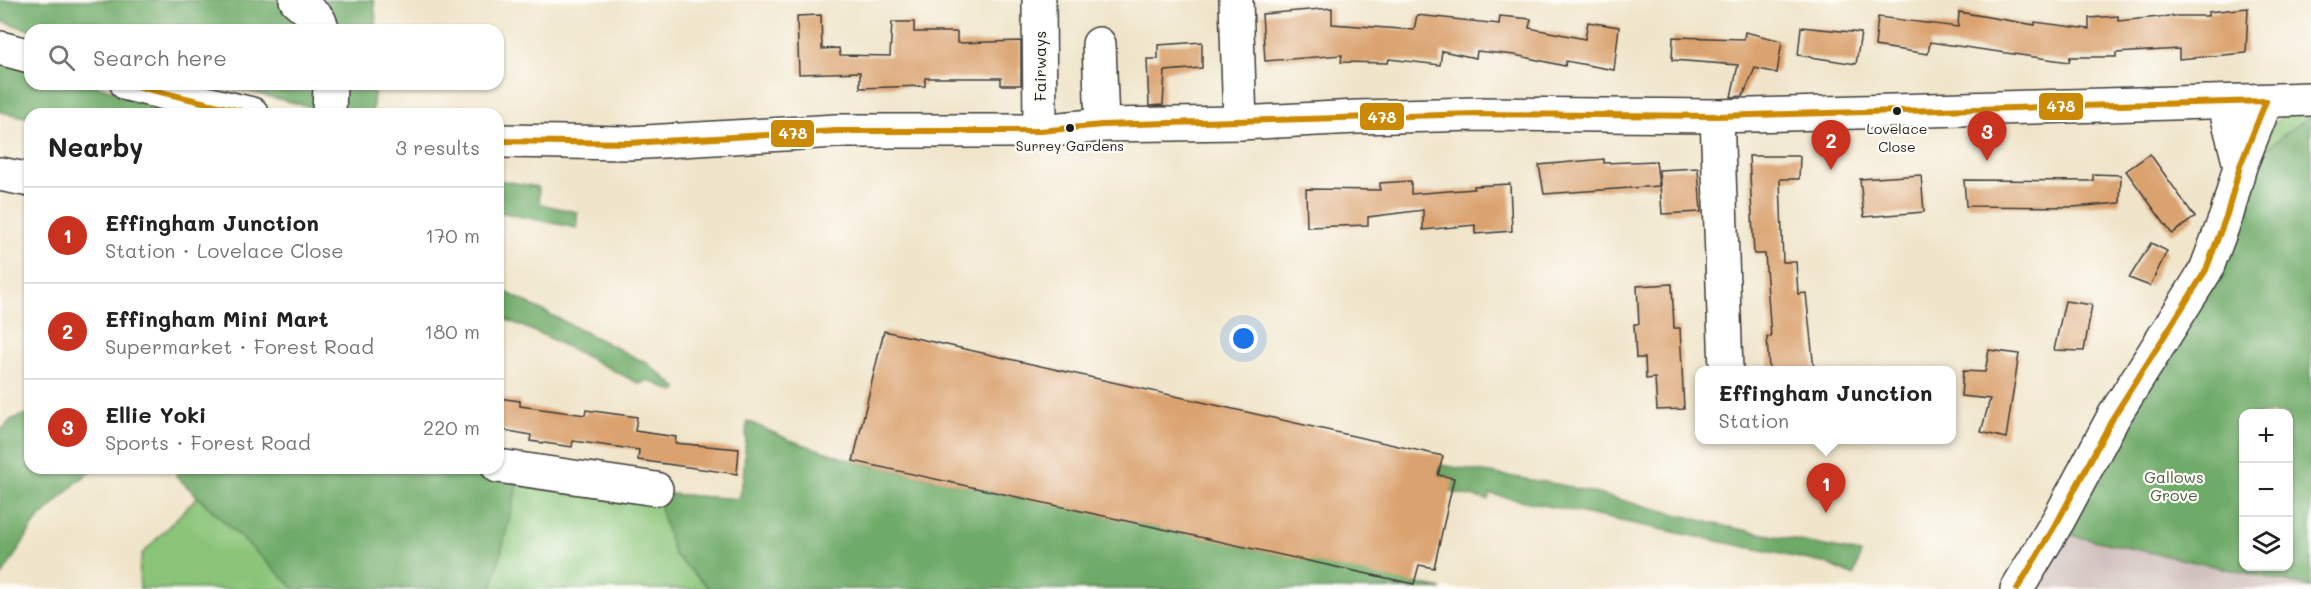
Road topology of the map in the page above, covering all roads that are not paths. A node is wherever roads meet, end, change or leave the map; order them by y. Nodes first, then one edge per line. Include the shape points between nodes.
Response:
1 (296, 0) edge
2 (1039, 0) edge
3 (1236, 0) edge
4 (321, 24) edge
5 (1099, 44) dead end
6 (0, 48) edge
7 (24, 54) edge
8 (153, 90) edge
9 (330, 90) edge
10 (2311, 99) edge
11 (2266, 101) junction
12 (2224, 102) junction
13 (227, 108) edge
14 (329, 108) edge
15 (1717, 116) junction
16 (1240, 123) junction
17 (1102, 125) junction
18 (1040, 131) junction
19 (504, 141) edge
20 (2240, 166) junction
21 (0, 174) edge
22 (24, 179) edge
23 (1726, 366) edge
24 (504, 467) edge
25 (656, 489) dead end
26 (2017, 589) edge

1 - 4 street
2 - 18 street, Fairways
3 - 16 street
5 - 17 street
6 - 7 street
8 - 13 street
9 - 14 street
10 - 11 street
11 - 12 street
11 - 20 street
12 - 15 street
12 - 20 street
15 - 16 street via 1476,114
15 - 23 street
16 - 17 street
17 - 18 street
18 - 19 street via 836,130 628,143
20 - 26 street via 2206,270 2114,416
21 - 22 street
24 - 25 street

